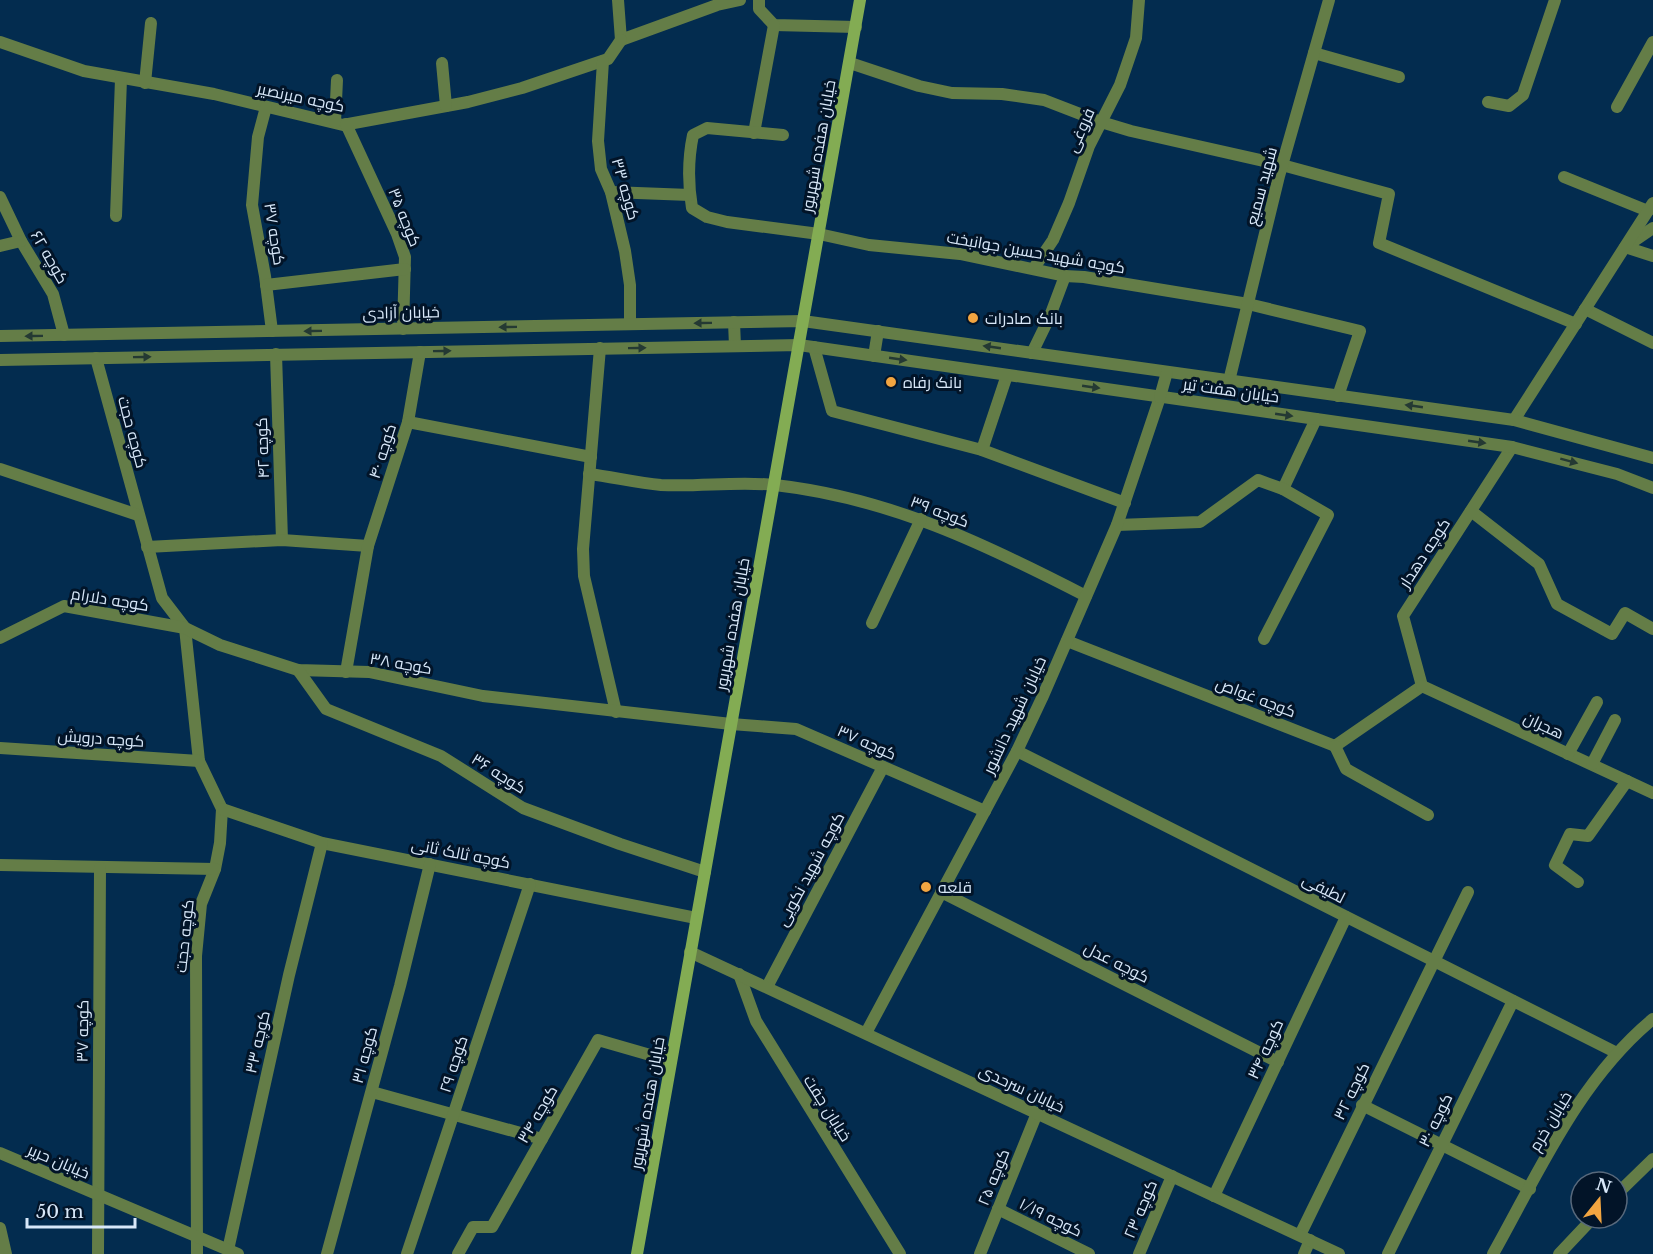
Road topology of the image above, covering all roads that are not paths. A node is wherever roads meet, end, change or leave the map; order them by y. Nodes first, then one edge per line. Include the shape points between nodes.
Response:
1 (618, 0) edge
2 (740, 0) edge
3 (759, 0) edge
4 (860, 0) edge
5 (1139, 0) edge
6 (1329, 0) edge
7 (1555, 0) edge
8 (717, 2) edge
9 (151, 23) dead end
10 (774, 25) junction
11 (856, 27) junction
12 (621, 40) junction
13 (0, 42) edge
14 (1653, 42) edge
15 (1314, 53) junction
16 (603, 61) junction
17 (442, 63) dead end
18 (850, 63) junction
19 (1399, 77) dead end
20 (121, 79) junction
21 (337, 80) dead end
22 (145, 83) junction
23 (1488, 102) dead end
24 (446, 106) junction
25 (266, 107) junction
26 (1617, 107) dead end
27 (1101, 122) junction
28 (340, 123) junction
29 (754, 133) junction
30 (783, 135) dead end
31 (1282, 165) junction
32 (1564, 177) dead end
33 (611, 192) junction
34 (690, 195) junction
35 (0, 197) edge
36 (1651, 207) edge
37 (116, 216) dead end
38 (1653, 228) edge
39 (819, 234) junction
40 (21, 242) junction
41 (0, 246) edge
42 (1625, 247) junction
43 (1653, 256) edge
44 (1034, 268) junction
45 (405, 269) junction
46 (1065, 276) junction
47 (266, 285) junction
48 (1248, 304) junction
49 (1585, 309) junction
50 (803, 321) junction
51 (734, 322) junction
52 (630, 324) junction
53 (1576, 324) junction
54 (403, 329) junction
55 (362, 330) junction
56 (272, 331) junction
57 (878, 331) junction
58 (109, 334) junction
59 (65, 335) junction
60 (0, 336) edge
61 (1653, 343) edge
62 (799, 345) junction
63 (735, 346) junction
64 (814, 347) junction
65 (600, 348) junction
66 (420, 352) junction
67 (363, 353) junction
68 (1032, 353) junction
69 (276, 354) junction
70 (874, 356) junction
71 (68, 358) junction
72 (102, 358) junction
73 (0, 360) edge
74 (1167, 372) junction
75 (1007, 375) junction
76 (1229, 381) junction
77 (1338, 396) junction
78 (1160, 397) junction
79 (1316, 419) junction
80 (1514, 420) junction
81 (408, 422) junction
82 (1512, 447) junction
83 (982, 450) junction
84 (591, 458) junction
85 (1653, 458) edge
86 (0, 469) edge
87 (589, 474) junction
88 (773, 485) junction
89 (1653, 488) edge
90 (1282, 489) junction
91 (1125, 503) junction
92 (1471, 511) junction
93 (138, 515) junction
94 (921, 519) junction
95 (1117, 525) junction
96 (282, 540) junction
97 (369, 546) junction
98 (147, 547) junction
99 (1086, 596) junction
100 (872, 622) dead end
101 (185, 628) junction
102 (1653, 629) edge
103 (0, 639) edge
104 (1264, 639) dead end
105 (1067, 641) junction
106 (298, 670) junction
107 (346, 672) junction
108 (1422, 686) junction
109 (1597, 702) dead end
110 (616, 712) junction
111 (1616, 720) dead end
112 (731, 724) junction
113 (1335, 746) junction
114 (0, 748) edge
115 (1017, 751) junction
116 (1568, 754) junction
117 (199, 762) junction
118 (1592, 764) junction
119 (883, 767) junction
120 (1627, 781) junction
121 (1653, 793) edge
122 (222, 809) junction
123 (985, 811) junction
124 (1428, 815) dead end
125 (322, 843) junction
126 (430, 864) junction
127 (0, 865) edge
128 (100, 868) junction
129 (215, 869) junction
130 (705, 872) junction
131 (1578, 882) dead end
132 (530, 884) junction
133 (941, 892) junction
134 (1468, 892) dead end
135 (1346, 917) junction
136 (696, 918) junction
137 (690, 952) junction
138 (1433, 961) junction
139 (739, 974) junction
140 (767, 987) junction
141 (1513, 1001) junction
142 (1653, 1019) edge
143 (866, 1034) junction
144 (1617, 1053) junction
145 (671, 1061) junction
146 (1278, 1062) junction
147 (372, 1092) junction
148 (1362, 1105) junction
149 (1037, 1113) junction
150 (454, 1114) junction
151 (542, 1139) junction
152 (1442, 1145) junction
153 (0, 1154) edge
154 (1650, 1166) edge
155 (1172, 1176) junction
156 (1629, 1184) edge
157 (1530, 1189) junction
158 (97, 1195) junction
159 (1214, 1196) junction
160 (998, 1209) junction
161 (0, 1228) edge
162 (1582, 1230) edge
163 (196, 1236) junction
164 (1305, 1238) junction
165 (233, 1252) edge
166 (6, 1254) edge
167 (98, 1254) edge
168 (197, 1254) edge
169 (327, 1254) edge
170 (408, 1254) edge
171 (458, 1254) edge
172 (637, 1254) edge
173 (900, 1254) edge
174 (980, 1254) edge
175 (1089, 1254) edge
176 (1139, 1254) edge
177 (1304, 1254) edge
178 (1340, 1254) edge
179 (1388, 1254) edge
180 (1493, 1254) edge
181 (1559, 1254) edge

1 - 12 street
2 - 8 street
3 - 10 street via 759,9
4 - 11 main road, خیابان هفده شهریور
5 - 27 street, فروغی via 1136,38 1120,85
6 - 15 street, شهید سمیع
7 - 23 street via 1523,95 1509,105
8 - 12 street
9 - 22 street
10 - 11 street
10 - 29 street
11 - 18 main road, خیابان هفده شهریور
12 - 16 street
13 - 20 street, کوچه میرنصیر via 84,71
14 - 26 street
15 - 19 street
15 - 31 street, شهید سمیع
16 - 24 street, کوچه میرنصیر via 522,88
16 - 33 street, کوچه ۳۳ via 598,141 601,169
17 - 24 street
18 - 27 street via 952,93 1044,100
18 - 39 main road, خیابان هفده شهریور
20 - 22 street, کوچه میرنصیر
20 - 37 street
21 - 28 street
22 - 25 street, کوچه میرنصیر
24 - 28 street, کوچه میرنصیر
25 - 28 street, کوچه میرنصیر
25 - 47 street, کوچه ۳۷ via 258,137 252,205
27 - 31 street
27 - 44 street, فروغی via 1070,203 1053,240
28 - 45 street, کوچه ۳۵ via 397,234
29 - 30 street
29 - 34 street via 707,128 693,135
31 - 48 street, شهید سمیع
31 - 53 street via 1389,194 1379,243
32 - 36 street
33 - 34 street
33 - 52 street, کوچه ۳۳ via 626,251
34 - 39 street, کوچه شهید حسین جوانبخت via 692,208 707,217
35 - 40 street, کوچه ۶۲
36 - 42 street
38 - 42 street
39 - 44 street, کوچه شهید حسین جوانبخت via 869,245 960,254
39 - 50 main road, خیابان هفده شهریور
40 - 41 street
40 - 59 street, کوچه ۶۲ via 53,294
42 - 43 street
42 - 49 street
44 - 46 street, کوچه شهید حسین جوانبخت
45 - 47 street
45 - 54 street, کوچه ۳۵
46 - 48 street, کوچه شهید حسین جوانبخت
46 - 68 street
47 - 56 street, کوچه ۳۷
48 - 76 street, شهید سمیع
48 - 77 street, کوچه شهید حسین جوانبخت via 1360,331
49 - 53 street
49 - 61 street
50 - 51 street, خیابان آزادی
50 - 57 street, خیابان هفت تیر
50 - 62 main road, خیابان هفده شهریور
51 -> 52 street, خیابان آزادی
51 - 63 street
52 -> 54 street, خیابان آزادی
53 - 80 street
54 - 55 street, خیابان آزادی
55 -> 56 street, خیابان آزادی
55 - 67 street
56 - 58 street, خیابان آزادی
68 -> 57 street, خیابان هفت تیر
57 - 70 street
58 - 59 street, خیابان آزادی
58 - 72 street, کوچه حجت
59 -> 60 street, خیابان آزادی
59 - 71 street, کوچه ۶۲ via 72,350
62 - 63 street
62 - 64 street, خیابان هفت تیر
62 - 88 main road, خیابان هفده شهریور
65 -> 63 street
64 - 70 street, خیابان هفت تیر
64 - 83 street via 832,411
66 -> 65 street
65 - 84 street
66 - 67 street
66 - 81 street
67 - 69 street
68 - 74 street, خیابان هفت تیر
72 -> 69 street
69 - 96 street, کوچه ۴۲
70 -> 75 street, خیابان هفت تیر
71 - 72 street
71 - 73 street
72 - 93 street, کوچه حجت
74 - 76 street, خیابان هفت تیر
74 - 78 street, خیابان شهید دانشور
75 -> 78 street, خیابان هفت تیر
75 - 83 street
76 - 77 street, خیابان هفت تیر
80 -> 77 street, خیابان هفت تیر
78 -> 79 street, خیابان هفت تیر
78 - 91 street, خیابان شهید دانشور
79 -> 82 street, خیابان هفت تیر
79 - 90 street
80 - 85 street, خیابان هفت تیر
81 - 84 street, کوچه ۴۰
81 - 97 street, کوچه ۴۰
82 -> 89 street, خیابان هفت تیر via 1617,474
82 - 92 street, کوچه دهدار
83 - 91 street
84 - 87 street
86 - 93 street
87 - 88 street via 660,485
87 - 110 street via 584,576
88 - 94 street, کوچه ۳۹ via 841,495
88 - 112 main road, خیابان هفده شهریور
90 - 95 street via 1258,480 1200,522
90 - 104 street via 1328,515
91 - 95 street, خیابان شهید دانشور
92 - 102 street via 1539,564 1557,604 1612,634 1625,613
92 - 108 street, کوچه دهدار via 1403,616
93 - 98 street, کوچه حجت
94 - 99 street, کوچه ۳۹ via 1005,554
94 - 100 street
95 - 99 street, خیابان شهید دانشور
96 - 97 street
96 - 98 street
97 - 107 street, کوچه ۴۰
98 - 101 street, کوچه حجت via 162,598
99 - 105 street, خیابان شهید دانشور
101 - 103 street, کوچه دلارام via 64,606
101 - 106 street, کوچه ۳۸ via 220,645
101 - 117 street, کوچه حجت
105 - 113 street, کوچه غواص
105 - 115 street, خیابان شهید دانشور
106 - 107 street, کوچه ۳۸
106 - 130 street, کوچه ۳۶ via 326,710 441,756 523,808
107 - 110 street, کوچه ۳۸ via 369,672 483,696
108 - 113 street
108 - 116 street, هجران
109 - 116 street
110 - 112 street, کوچه ۳۸
111 - 118 street
112 - 119 street, کوچه ۳۷ via 796,729
112 - 130 main road, خیابان هفده شهریور
113 - 124 street via 1346,769
114 - 117 street, کوچه درویش
115 - 123 street, خیابان شهید دانشور
115 - 135 street, لطیفی
116 - 118 street, هجران
117 - 122 street, کوچه حجت
118 - 120 street, هجران
119 - 123 street, کوچه ۳۷
119 - 140 street, کوچه شهید نکویی
120 - 121 street, هجران
120 - 131 street via 1588,836 1570,834 1555,865
122 - 125 street, کوچه ثالک ثانی
122 - 129 street, کوچه حجت
123 - 133 street, خیابان شهید دانشور
125 - 126 street, کوچه ثالک ثانی
125 - 165 street, کوچه ۳۳ via 289,975
126 - 132 street, کوچه ثالک ثانی
126 - 147 street, کوچه ۳۱
127 - 128 street
128 - 129 street
128 - 158 street, کوچه ۳۷
129 - 163 street, کوچه حجت via 201,904 196,956
130 - 136 main road, خیابان هفده شهریور
132 - 136 street, کوچه ثالک ثانی
132 - 150 street, کوچه ۲۹
133 - 143 street, خیابان شهید دانشور
133 - 146 street, کوچه عدل
134 - 138 street, کوچه ۳۲
135 - 138 street, لطیفی
135 - 146 street, کوچه ۳۴
136 - 137 main road, خیابان هفده شهریور
137 - 139 street, خیابان سرحدی
137 - 145 main road, خیابان هفده شهریور
138 - 141 street, لطیفی
138 - 148 street, کوچه ۳۲
139 - 140 street, خیابان سرحدی
139 - 173 street, خیابان چفت via 756,1021
140 - 143 street, خیابان سرحدی
141 - 144 street, لطیفی
141 - 152 street, کوچه ۳۰
142 - 144 street, خیابان خرم
143 - 149 street, خیابان سرحدی
144 - 157 street, خیابان خرم via 1592,1082
145 - 151 street, کوچه ۳۴ via 598,1040
145 - 172 main road, خیابان هفده شهریور
146 - 159 street, کوچه ۳۴
147 - 150 street
147 - 169 street, کوچه ۳۱
148 - 152 street
148 - 164 street, کوچه ۳۲
149 - 155 street, خیابان سرحدی
149 - 160 street, کوچه ۲۵
150 - 151 street
150 - 170 street, کوچه ۲۹
151 - 171 street, کوچه ۳۴ via 492,1227 473,1227
152 - 157 street
152 - 179 street, کوچه ۳۰
153 - 158 street, خیابان حریر
154 - 156 street
155 - 159 street, خیابان سرحدی
155 - 176 street, کوچه ۲۳
157 - 180 street, خیابان خرم
158 - 163 street, خیابان حریر
158 - 167 street
159 - 164 street, خیابان سرحدی
160 - 174 street, کوچه ۲۵
160 - 175 street, کوچه ۱/۱۹
161 - 166 street
162 - 181 street
163 - 165 street, خیابان حریر
163 - 168 street
164 - 177 street, کوچه ۳۲
164 - 178 street, خیابان سرحدی

